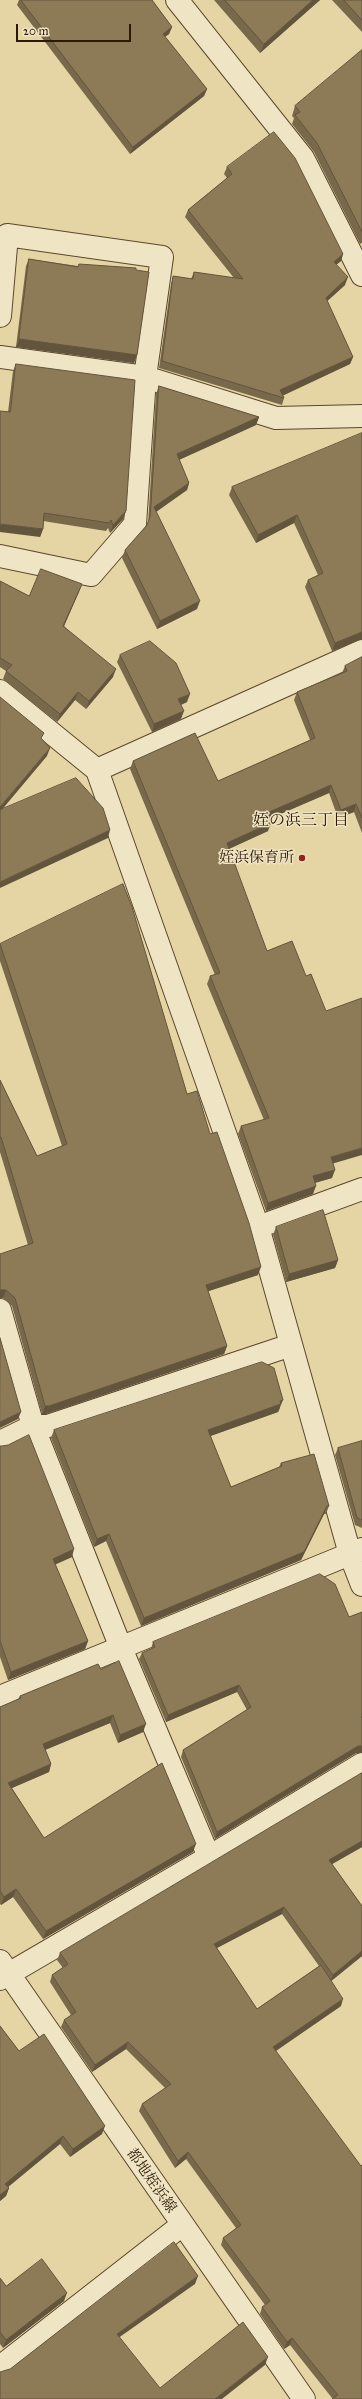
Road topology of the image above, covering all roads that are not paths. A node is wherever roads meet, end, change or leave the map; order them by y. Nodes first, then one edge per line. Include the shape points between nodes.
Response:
1 (177, 0) edge
2 (362, 275) edge
3 (0, 316) edge
4 (0, 356) edge
5 (145, 377) junction
6 (362, 416) edge
7 (0, 556) edge
8 (362, 651) edge
9 (0, 691) edge
10 (97, 770) junction
11 (362, 1189) edge
12 (258, 1227) junction
13 (0, 1310) edge
14 (291, 1345) junction
15 (33, 1426) junction
16 (0, 1442) edge
17 (356, 1551) edge
18 (362, 1586) edge
19 (121, 1648) junction
20 (0, 1697) edge
21 (362, 1764) edge
22 (209, 1858) junction
23 (3, 1971) edge
24 (182, 2225) junction
25 (0, 2367) edge
26 (304, 2399) edge

1 - 2 street via 303,158
3 - 5 street via 7,235 162,256
4 - 5 street
5 - 6 street via 276,418
5 - 7 street via 135,524 91,575
8 - 10 street
9 - 10 street
10 - 12 street
11 - 12 street
12 - 14 street
13 - 15 street
14 - 15 street via 48,1426
14 - 17 street
15 - 16 street
15 - 19 street
17 - 18 street
17 - 19 street
19 - 20 street
19 - 22 street
21 - 22 street
22 - 23 street
23 - 24 street, 都地姪浜線
24 - 25 street
24 - 26 street, 都地姪浜線

